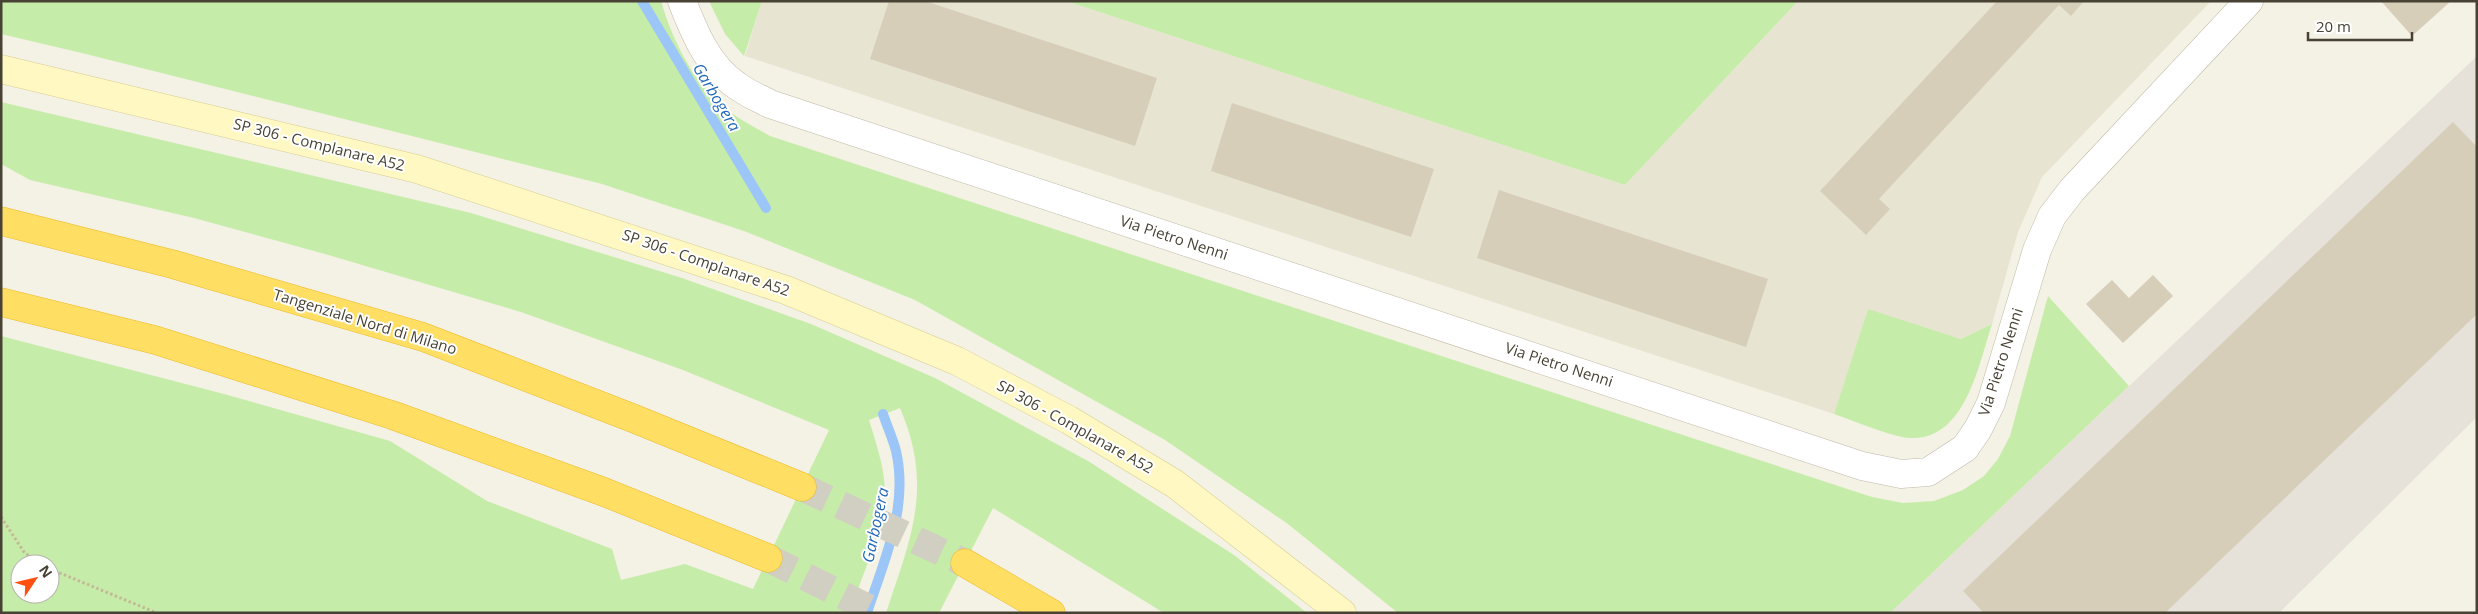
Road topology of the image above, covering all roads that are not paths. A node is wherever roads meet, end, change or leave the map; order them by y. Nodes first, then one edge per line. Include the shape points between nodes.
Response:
1 (682, 1) edge
2 (2249, 1) edge
3 (1, 69) edge
4 (1, 221) edge
5 (1, 302) edge
6 (802, 487) tunnel mouth
7 (768, 558) tunnel mouth
8 (965, 563) tunnel mouth
9 (1052, 613) edge
10 (1342, 613) edge

1 - 2 street, Via Pietro Nenni via 702,46 716,67 735,85 770,104 1862,466 1901,474 1928,472 1965,448 1978,430 1990,403 2037,250 2052,216 2072,190
3 - 10 main road, SP 306 - Complanare A52 via 417,168 795,294 957,361 1116,447 1175,484
4 - 6 highway, Tangenziale Nord di Milano via 172,264 423,337
5 - 7 highway via 155,340 392,414 604,492
8 - 9 highway

